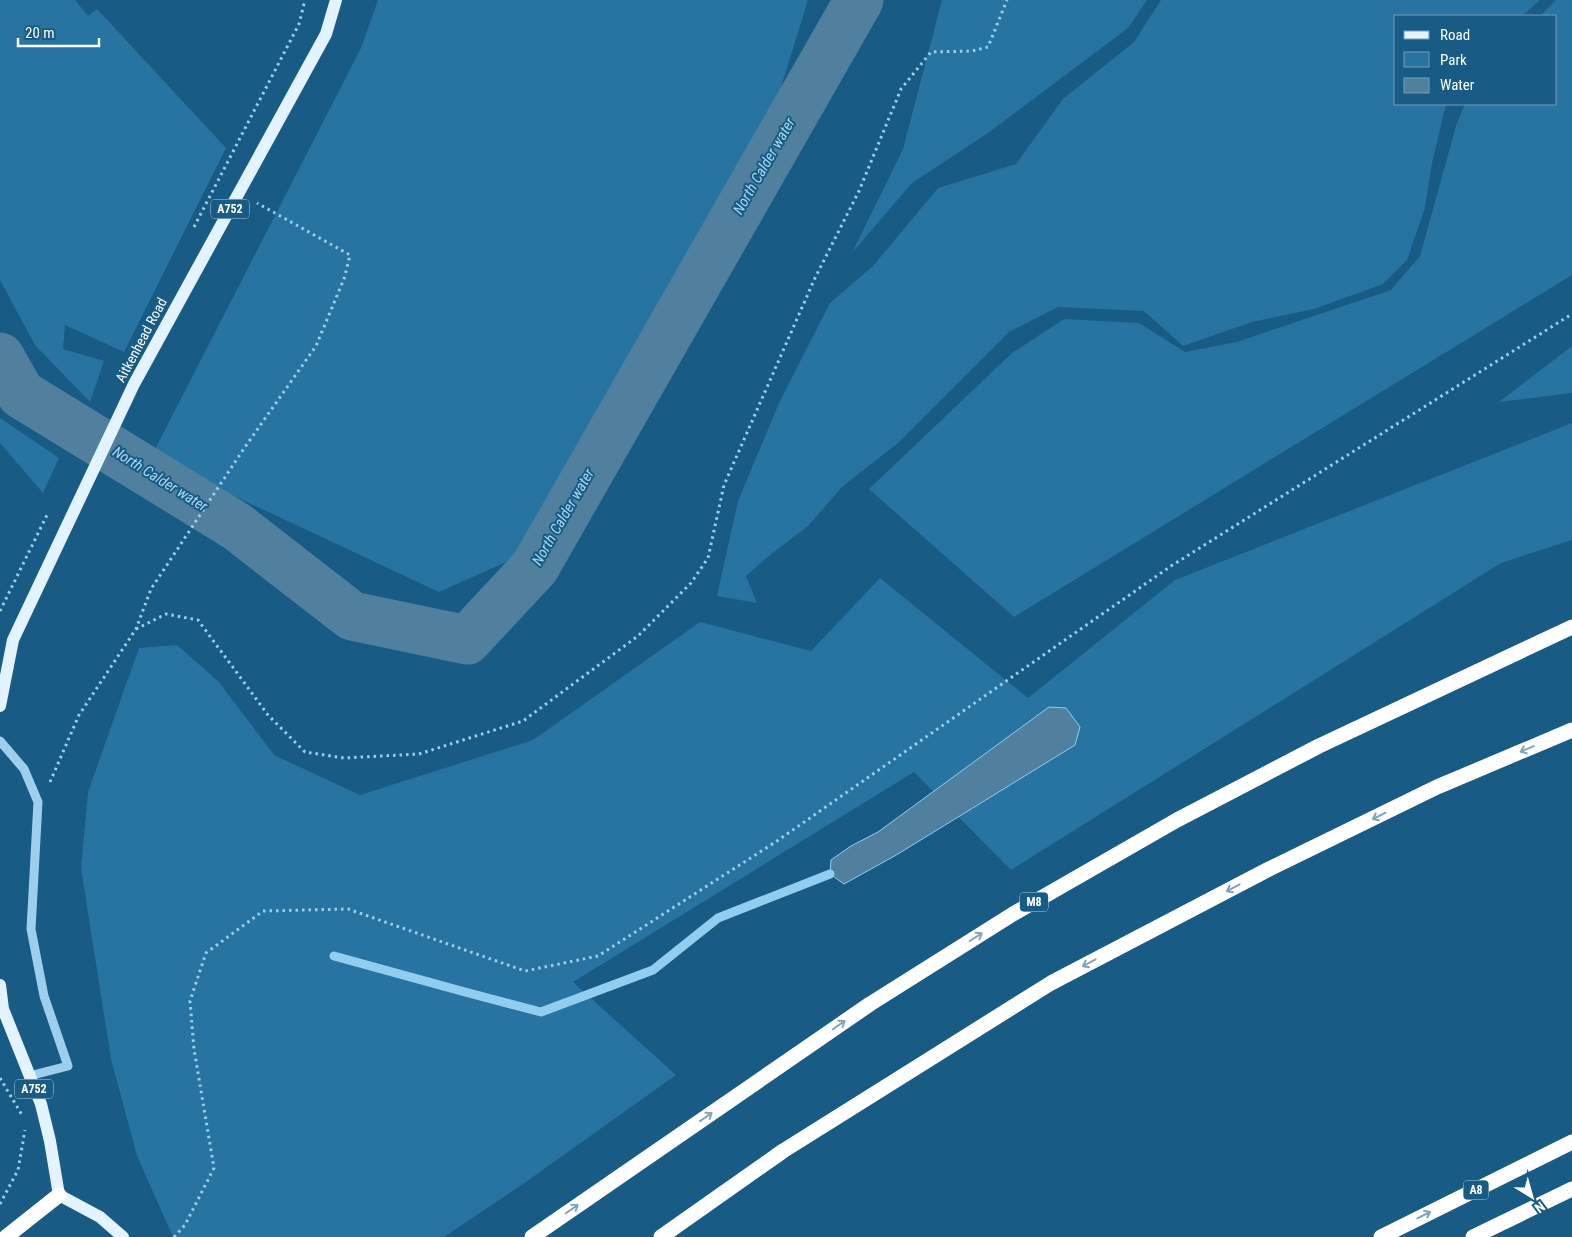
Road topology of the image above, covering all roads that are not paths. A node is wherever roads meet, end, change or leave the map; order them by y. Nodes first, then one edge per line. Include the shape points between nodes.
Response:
1 (336, 0) edge
2 (1572, 627) edge
3 (0, 706) edge
4 (1572, 730) edge
5 (0, 740) edge
6 (0, 985) edge
7 (29, 1076) junction
8 (1572, 1142) edge
9 (1572, 1188) edge
10 (59, 1195) junction
11 (6, 1237) edge
12 (123, 1237) edge
13 (532, 1237) edge
14 (661, 1237) edge
15 (1381, 1237) edge
16 (1473, 1237) edge

1 - 3 main road, Aitkenhead Road / A752 via 326,34 134,384 13,640
13 -> 2 highway, M8 via 870,1004 1014,914 1177,820 1319,746
4 -> 14 highway via 1437,787 1278,864 1051,983 783,1151
5 - 7 street via 24,769 38,802 31,929 44,996 68,1066
6 - 7 main road, A752 via 3,1009
7 - 10 main road, A752 via 50,1141
15 -> 8 highway, A8
9 - 16 highway
10 - 11 highway
10 - 12 main road via 100,1217

